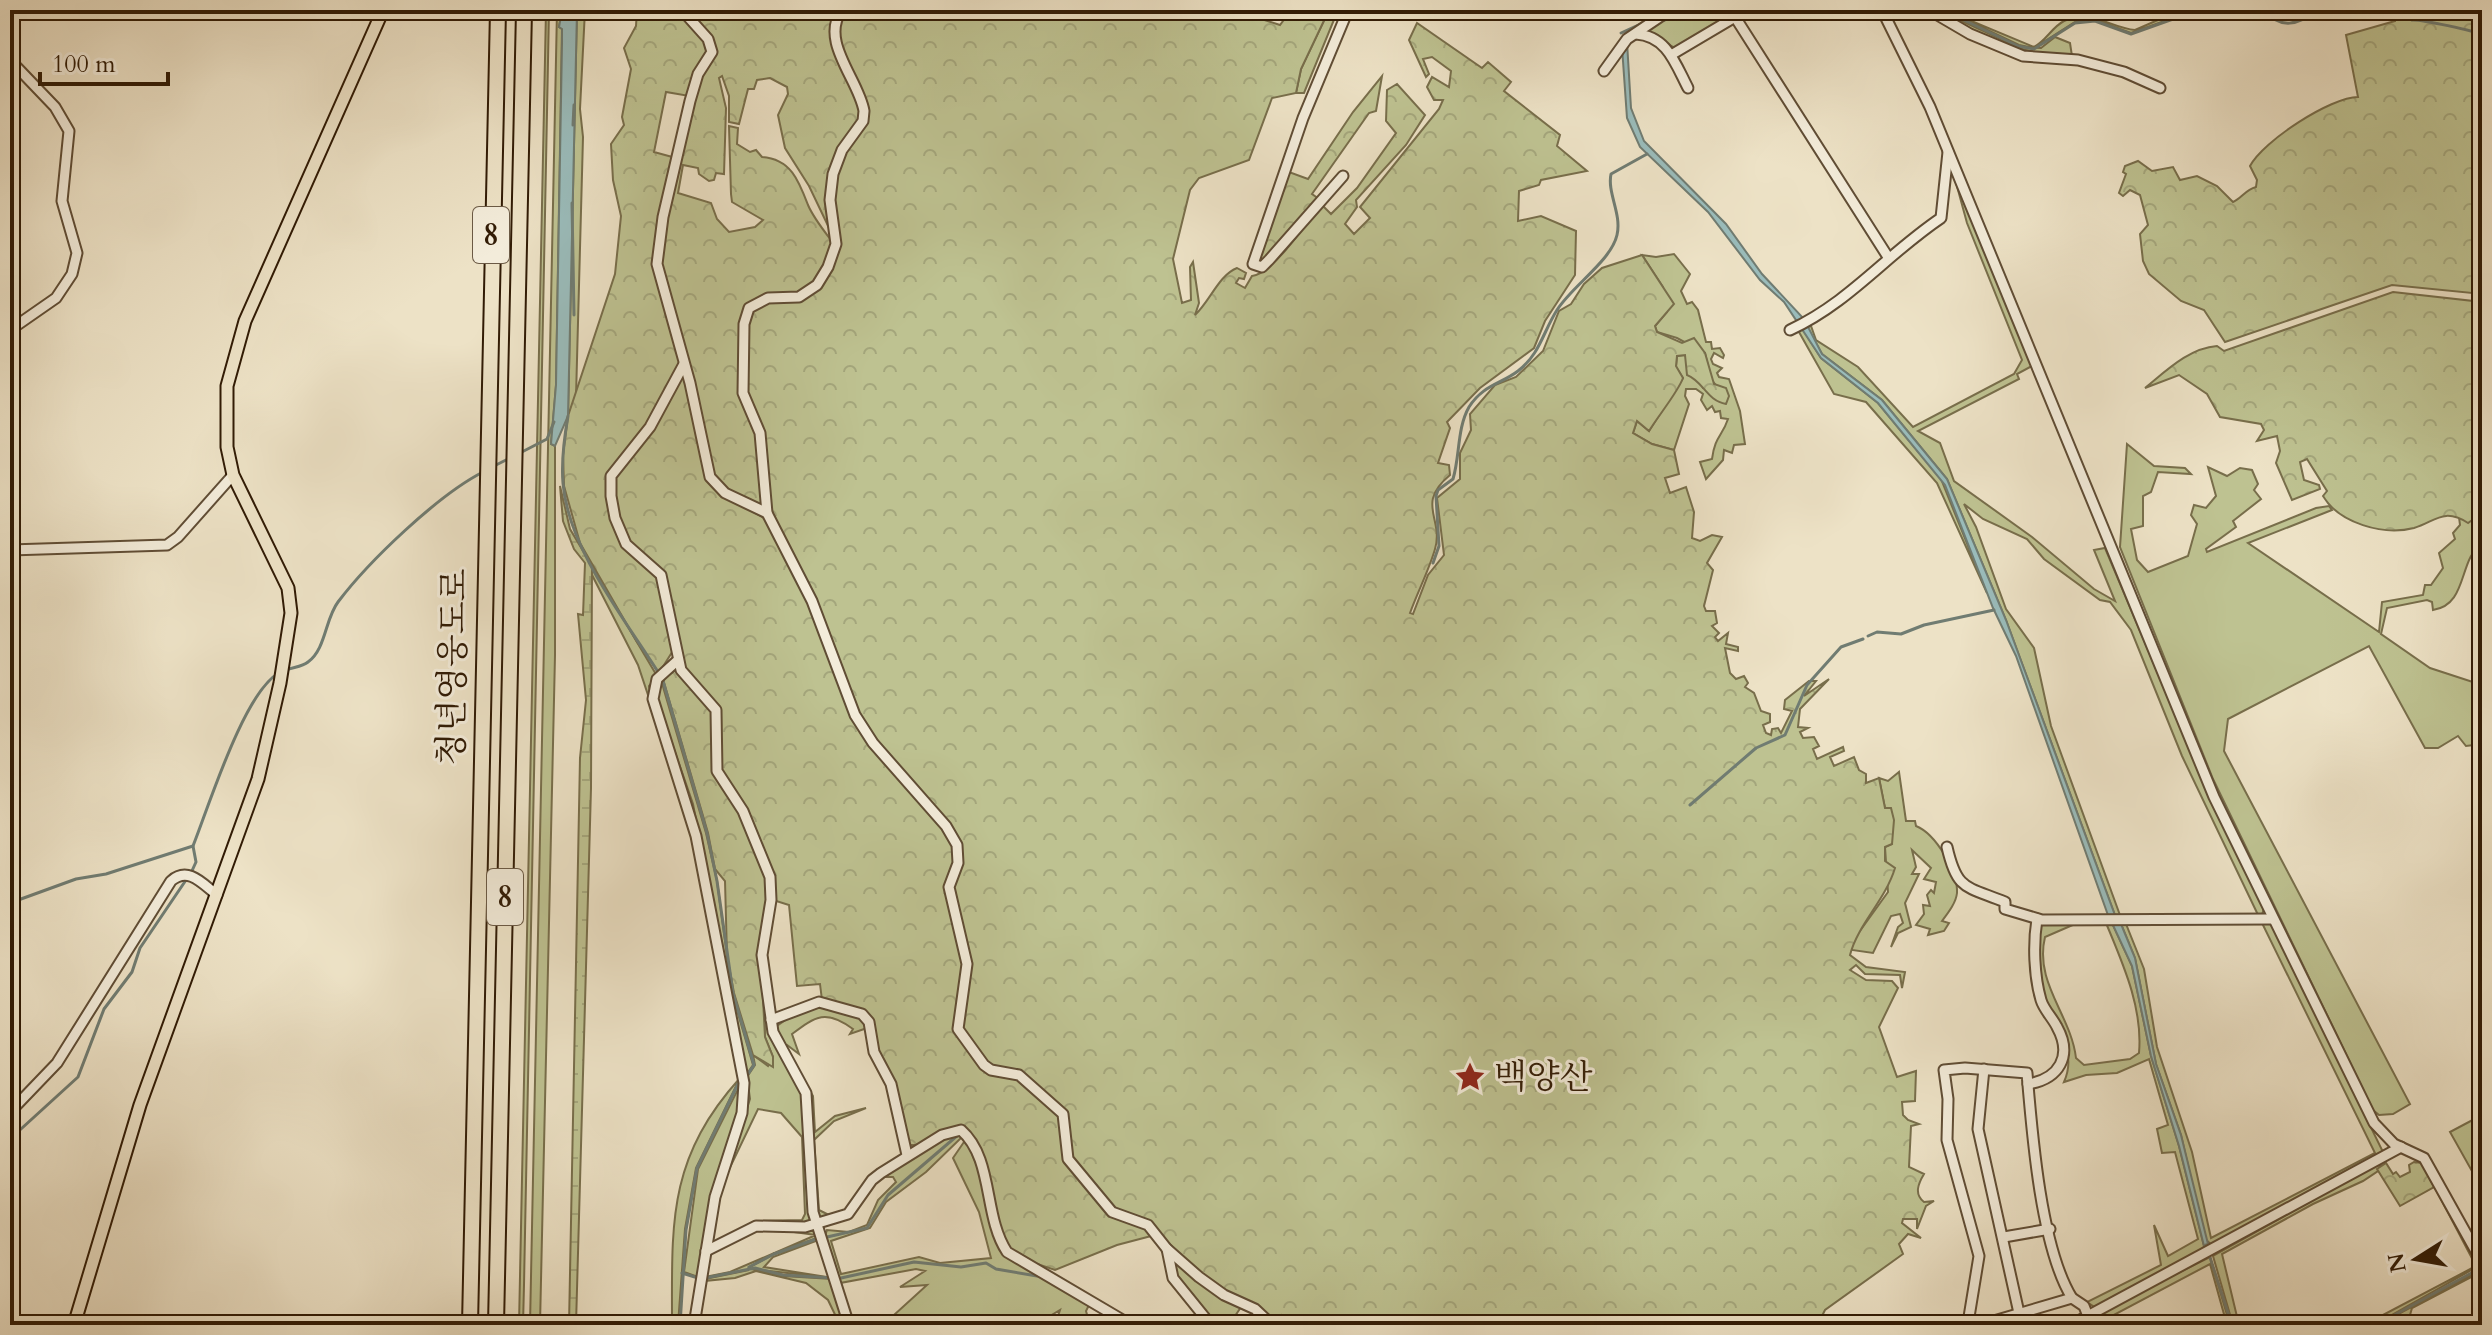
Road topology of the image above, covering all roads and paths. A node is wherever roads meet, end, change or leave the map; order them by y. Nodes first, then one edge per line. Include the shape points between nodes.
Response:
1 (383, 10) edge
2 (498, 10) edge
3 (524, 10) edge
4 (682, 10) edge
5 (842, 10) edge
6 (1348, 10) edge
7 (1670, 10) edge
8 (1747, 10) edge
9 (1882, 10) edge
10 (1929, 10) edge
11 (1735, 17) junction
12 (1631, 36) junction
13 (1671, 55) junction
14 (10, 60) edge
15 (1604, 71) dead end
16 (1688, 88) dead end
17 (2160, 88) dead end
18 (1948, 152) junction
19 (1343, 176) dead end
20 (1888, 257) junction
21 (10, 330) edge
22 (1790, 330) dead end
23 (684, 364) junction
24 (233, 475) junction
25 (767, 513) junction
26 (10, 550) edge
27 (678, 660) junction
28 (1947, 847) dead end
29 (217, 895) junction
30 (2037, 919) junction
31 (2273, 919) junction
32 (771, 1020) junction
33 (1984, 1069) junction
34 (2028, 1084) junction
35 (10, 1112) edge
36 (2401, 1147) junction
37 (907, 1155) junction
38 (817, 1224) junction
39 (2050, 1229) junction
40 (2004, 1237) junction
41 (1167, 1249) junction
42 (706, 1251) junction
43 (2482, 1262) edge
44 (2072, 1298) junction
45 (2019, 1313) junction
46 (2088, 1316) junction
47 (1901, 1321) dead end
48 (1968, 1323) junction
49 (74, 1325) edge
50 (470, 1325) edge
51 (496, 1325) edge
52 (694, 1325) edge
53 (849, 1325) edge
54 (1131, 1325) edge
55 (1211, 1325) edge
56 (1272, 1325) edge
57 (2071, 1325) edge

1 - 24 main road via 237,339 225,418
2 - 50 highway, 청년영웅도로 / 8
3 - 51 highway, 청년영웅도로 / 8
4 - 23 street via 708,39 712,52 690,101 657,250
5 - 25 street via 838,48 864,111 833,174 830,200 836,244 823,277 808,292 793,299 761,300 749,308 744,324 743,393 760,433
6 - 19 street via 1303,118 1253,264 1262,267
7 - 12 street
8 - 11 street
9 - 18 street
10 - 17 street via 2023,56 2078,60
11 - 13 street
11 - 20 street
12 - 13 street via 1655,37
12 - 15 street
13 - 16 street
14 - 21 street via 55,107 69,131 62,201 77,253 72,274 56,298
18 - 20 street via 1941,218
18 - 31 street via 2214,797
20 - 22 street via 1827,312
23 - 25 street via 710,477 725,493
23 - 27 street via 650,427 611,476 615,518 626,544 661,575
24 - 26 street via 167,545
24 - 29 main road via 288,588 291,613 265,756
25 - 41 street via 812,601 855,715 957,845 958,863 949,887 967,964 958,1029 984,1065 1019,1075 1063,1114 1071,1165 1112,1212 1148,1225
27 - 32 street via 716,710 717,771 743,811 770,877 762,955
27 - 42 street via 657,679 653,699 696,836 745,1097 715,1197
28 - 30 street via 1954,878 2005,902 2005,909
29 - 35 street via 190,875 171,881 57,1063
29 - 49 main road via 137,1114
30 - 31 street
30 - 34 street via 2039,991 2063,1040 2064,1060 2052,1077
31 - 36 street via 2374,1123
32 - 37 street via 819,1002 862,1014 891,1084
32 - 38 street via 776,1043 806,1093
33 - 34 street via 2024,1071
33 - 40 street via 1978,1129
33 - 48 street via 1944,1070 1947,1140 1979,1256
34 - 39 street via 2037,1170
36 - 43 street via 2428,1163
36 - 46 street
37 - 38 street via 872,1180 848,1214
37 - 54 street via 951,1130 965,1133 977,1154 997,1235 1007,1252
38 - 42 street via 756,1226
38 - 53 street
39 - 40 street
39 - 44 street via 2059,1277
40 - 45 street
41 - 55 street via 1173,1278
41 - 56 street via 1214,1289 1255,1309
42 - 52 street
44 - 45 street
44 - 46 street
45 - 48 street
46 - 57 street
47 - 48 street

